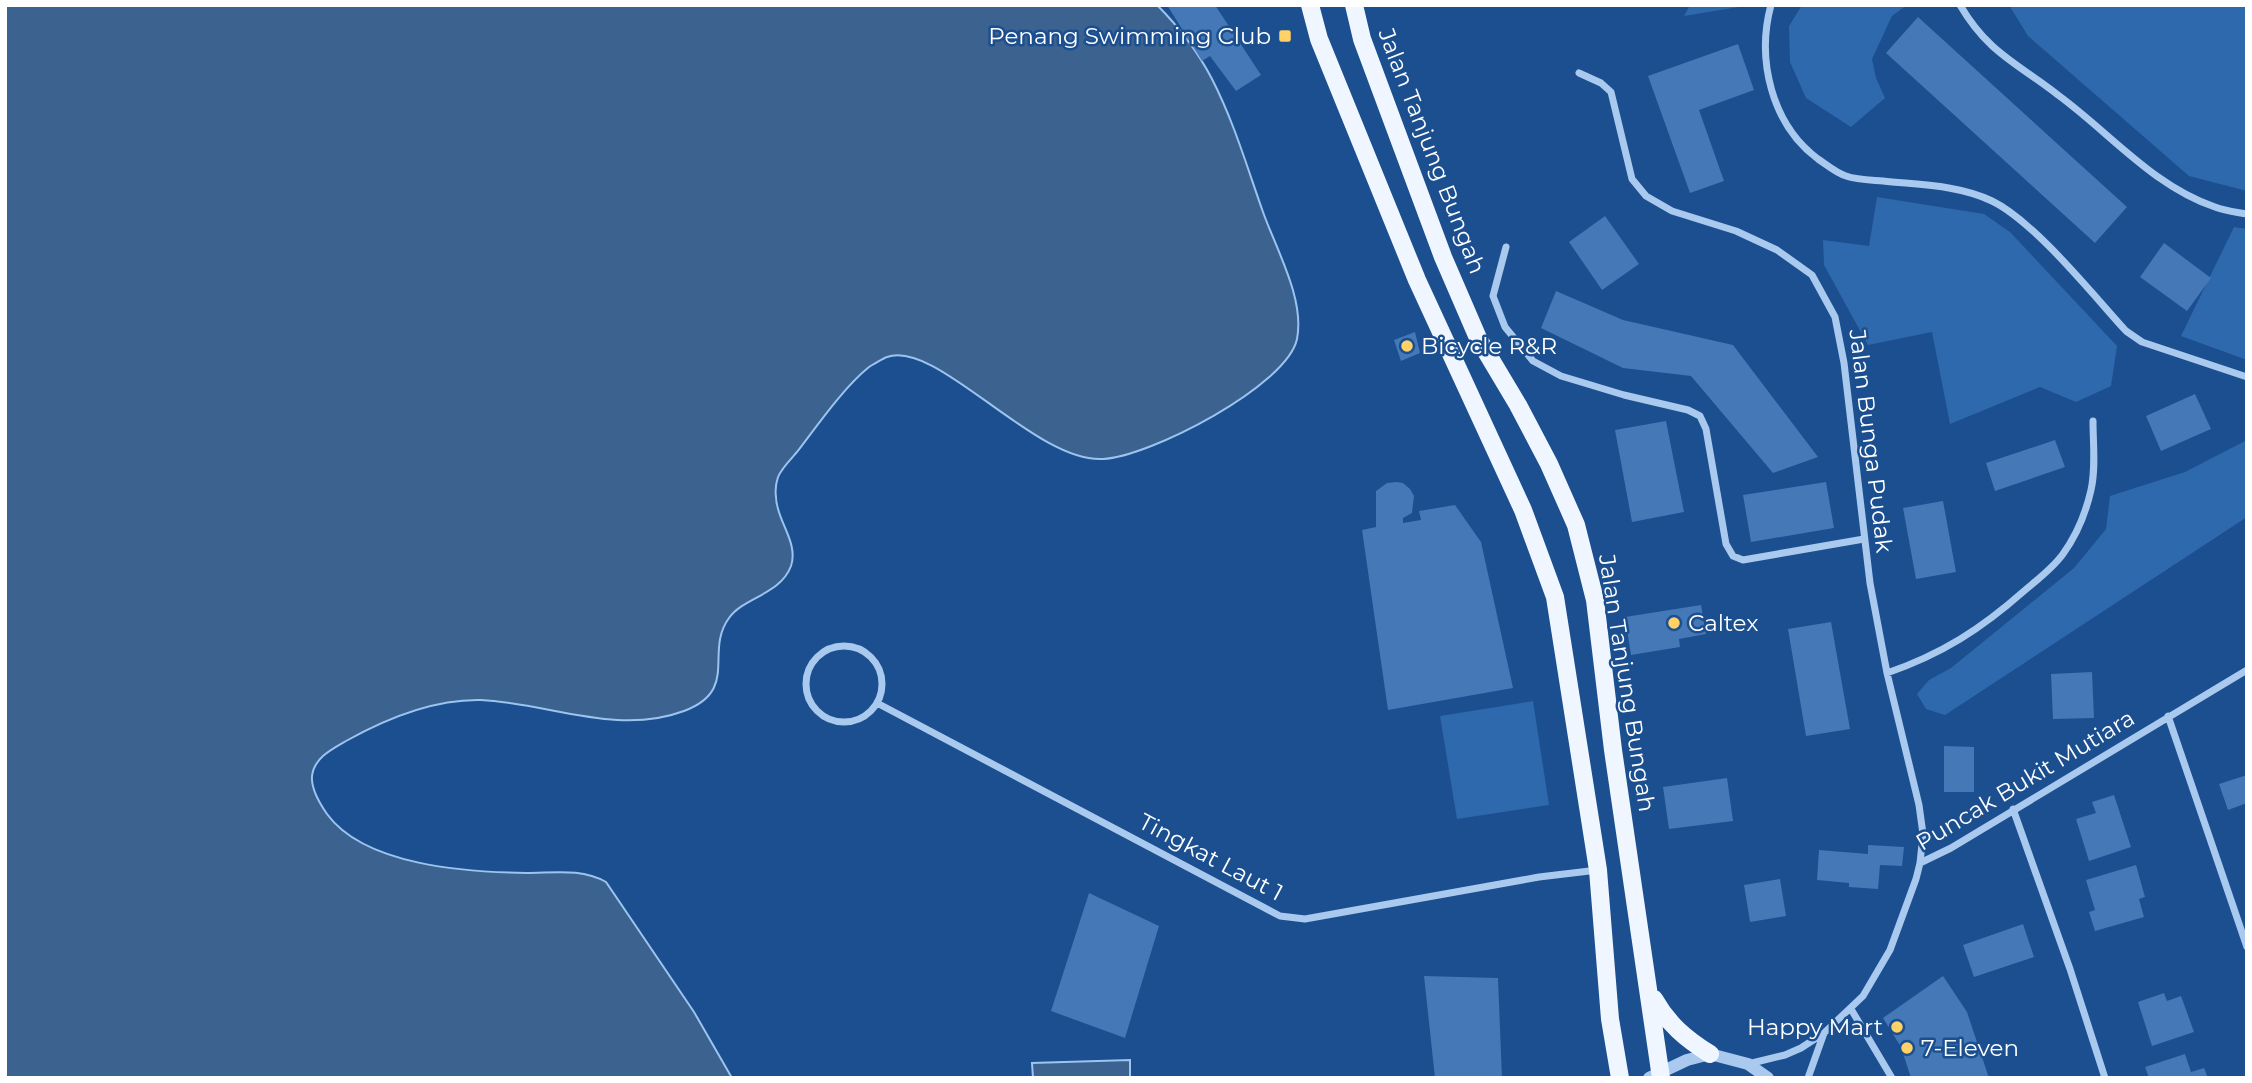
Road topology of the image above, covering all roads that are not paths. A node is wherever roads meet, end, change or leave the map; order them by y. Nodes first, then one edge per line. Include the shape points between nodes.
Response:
1 (1310, 5) edge
2 (1354, 5) edge
3 (1770, 5) edge
4 (1960, 5) edge
5 (1579, 72) dead end
6 (2247, 214) edge
7 (1506, 247) dead end
8 (2247, 377) edge
9 (2093, 421) dead end
10 (1864, 539) junction
11 (2247, 670) edge
12 (1887, 673) junction
13 (877, 702) junction
14 (2168, 716) junction
15 (2013, 809) junction
16 (1920, 863) junction
17 (1598, 870) junction
18 (2247, 947) edge
19 (1648, 990) junction
20 (1851, 1009) junction
21 (1824, 1033) junction
22 (1710, 1054) junction
23 (1748, 1064) junction
24 (1657, 1076) edge
25 (1620, 1078) edge
26 (1768, 1078) edge
27 (1808, 1078) edge
28 (1892, 1078) edge
29 (2105, 1078) edge

1 - 17 main road via 1319,39 1412,267 1523,510 1555,597
2 - 19 main road, Jalan Tanjung Bungah via 1362,39 1453,280 1478,338 1549,464 1576,525 1595,600
3 - 8 street via 1765,58 1770,85 1779,109 1809,152 1846,176 1971,192 1995,203 2028,227 2141,342
4 - 6 street via 1988,44 2060,96 2150,172 2205,202
5 - 10 street, Jalan Bunga Pudak via 1611,92 1632,179 1646,196 1672,211 1736,231 1777,250 1812,275 1835,317
7 - 10 street via 1493,296 1505,327 1533,361 1561,376 1700,416 1726,544 1733,556 1743,560
9 - 12 street via 2091,489 2063,555 1983,626 1937,653
10 - 12 street, Jalan Bunga Pudak
11 - 14 street, Puncak Bukit Mutiara
12 - 16 street, Jalan Bunga Pudak via 1919,805
13 - 13 street via 858,719 834,720 822,715 808,695 806,682 814,659 835,646 860,649 870,656 881,678
13 - 17 street, Tingkat Laut 1 via 1280,916 1305,919
14 - 15 street, Puncak Bukit Mutiara
14 - 18 street
15 - 16 street, Puncak Bukit Mutiara
15 - 29 street
16 - 20 street, Puncak Bukit Mutiara via 1890,950
17 - 25 main road via 1610,1019
19 - 22 main road via 1665,1018
19 - 24 main road, Jalan Tanjung Bungah
20 - 21 street, Puncak Bukit Mutiara
20 - 28 street
21 - 23 street, Puncak Bukit Mutiara via 1785,1055
21 - 27 street, Puncak Bukit Mutiara
22 - 23 street
22 - 24 street
23 - 26 street

